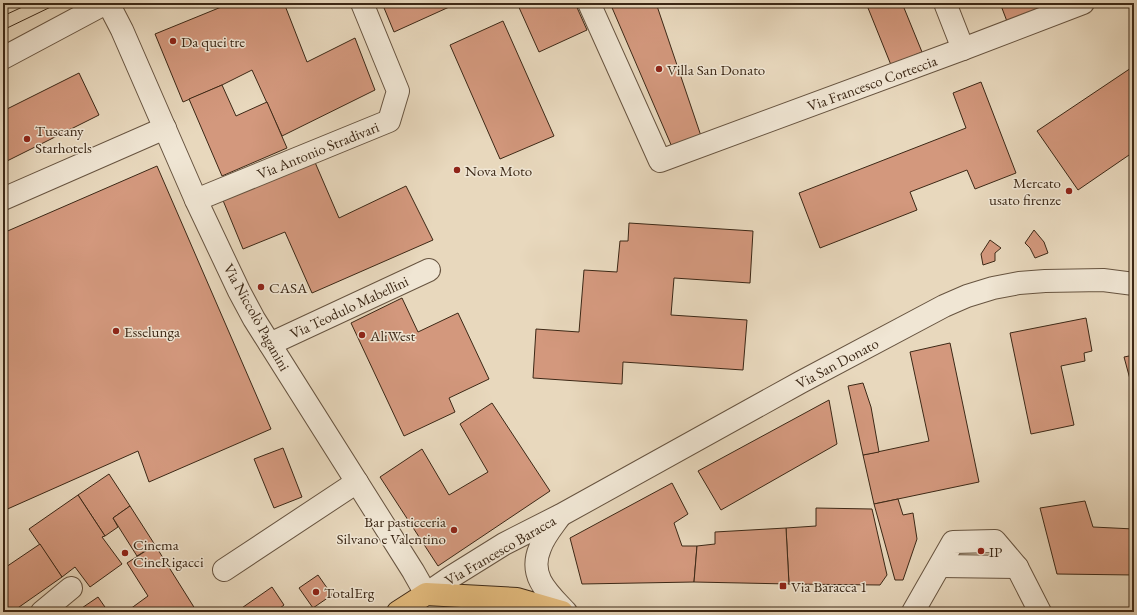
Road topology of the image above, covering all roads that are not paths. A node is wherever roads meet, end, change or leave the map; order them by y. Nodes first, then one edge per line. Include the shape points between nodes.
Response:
1 (107, 3) edge
2 (362, 3) edge
3 (589, 3) edge
4 (945, 3) edge
5 (1083, 3) edge
6 (963, 49) junction
7 (3, 58) edge
8 (165, 128) junction
9 (3, 199) edge
10 (196, 200) junction
11 (428, 270) dead end
12 (1134, 284) edge
13 (270, 344) junction
14 (357, 482) junction
15 (561, 515) junction
16 (224, 570) dead end
17 (71, 588) dead end
18 (427, 603) edge
19 (42, 612) edge
20 (398, 612) edge
21 (562, 612) edge
22 (566, 612) edge
23 (912, 612) edge
24 (1040, 612) edge

1 - 7 street
1 - 8 street, Via Niccolò Paganini via 122,30
2 - 10 street, Via Antonio Stradivari via 398,91 389,121
3 - 6 street, Via Francesco Corteccia via 660,161
4 - 6 street
5 - 6 street, Via Francesco Corteccia
8 - 9 street
8 - 10 street, Via Niccolò Paganini
10 - 13 street, Via Niccolò Paganini via 239,291
11 - 13 street, Via Teodulo Mabellini
12 - 15 street, Via San Donato via 1103,280 1019,283 993,288 955,301 801,382
13 - 14 street, Via Niccolò Paganini
14 - 16 street
14 - 18 street, Via Niccolò Paganini via 413,571
15 - 18 street, Via Francesco Baracca via 504,544 450,577
15 - 22 street, Via Francesco Baracca via 540,548 536,570 545,590
17 - 19 street
18 - 20 main road, Via Francesco Baracca
18 - 21 main road, Via Francesco Baracca via 517,599
23 - 24 street via 953,542 995,542 1016,567

